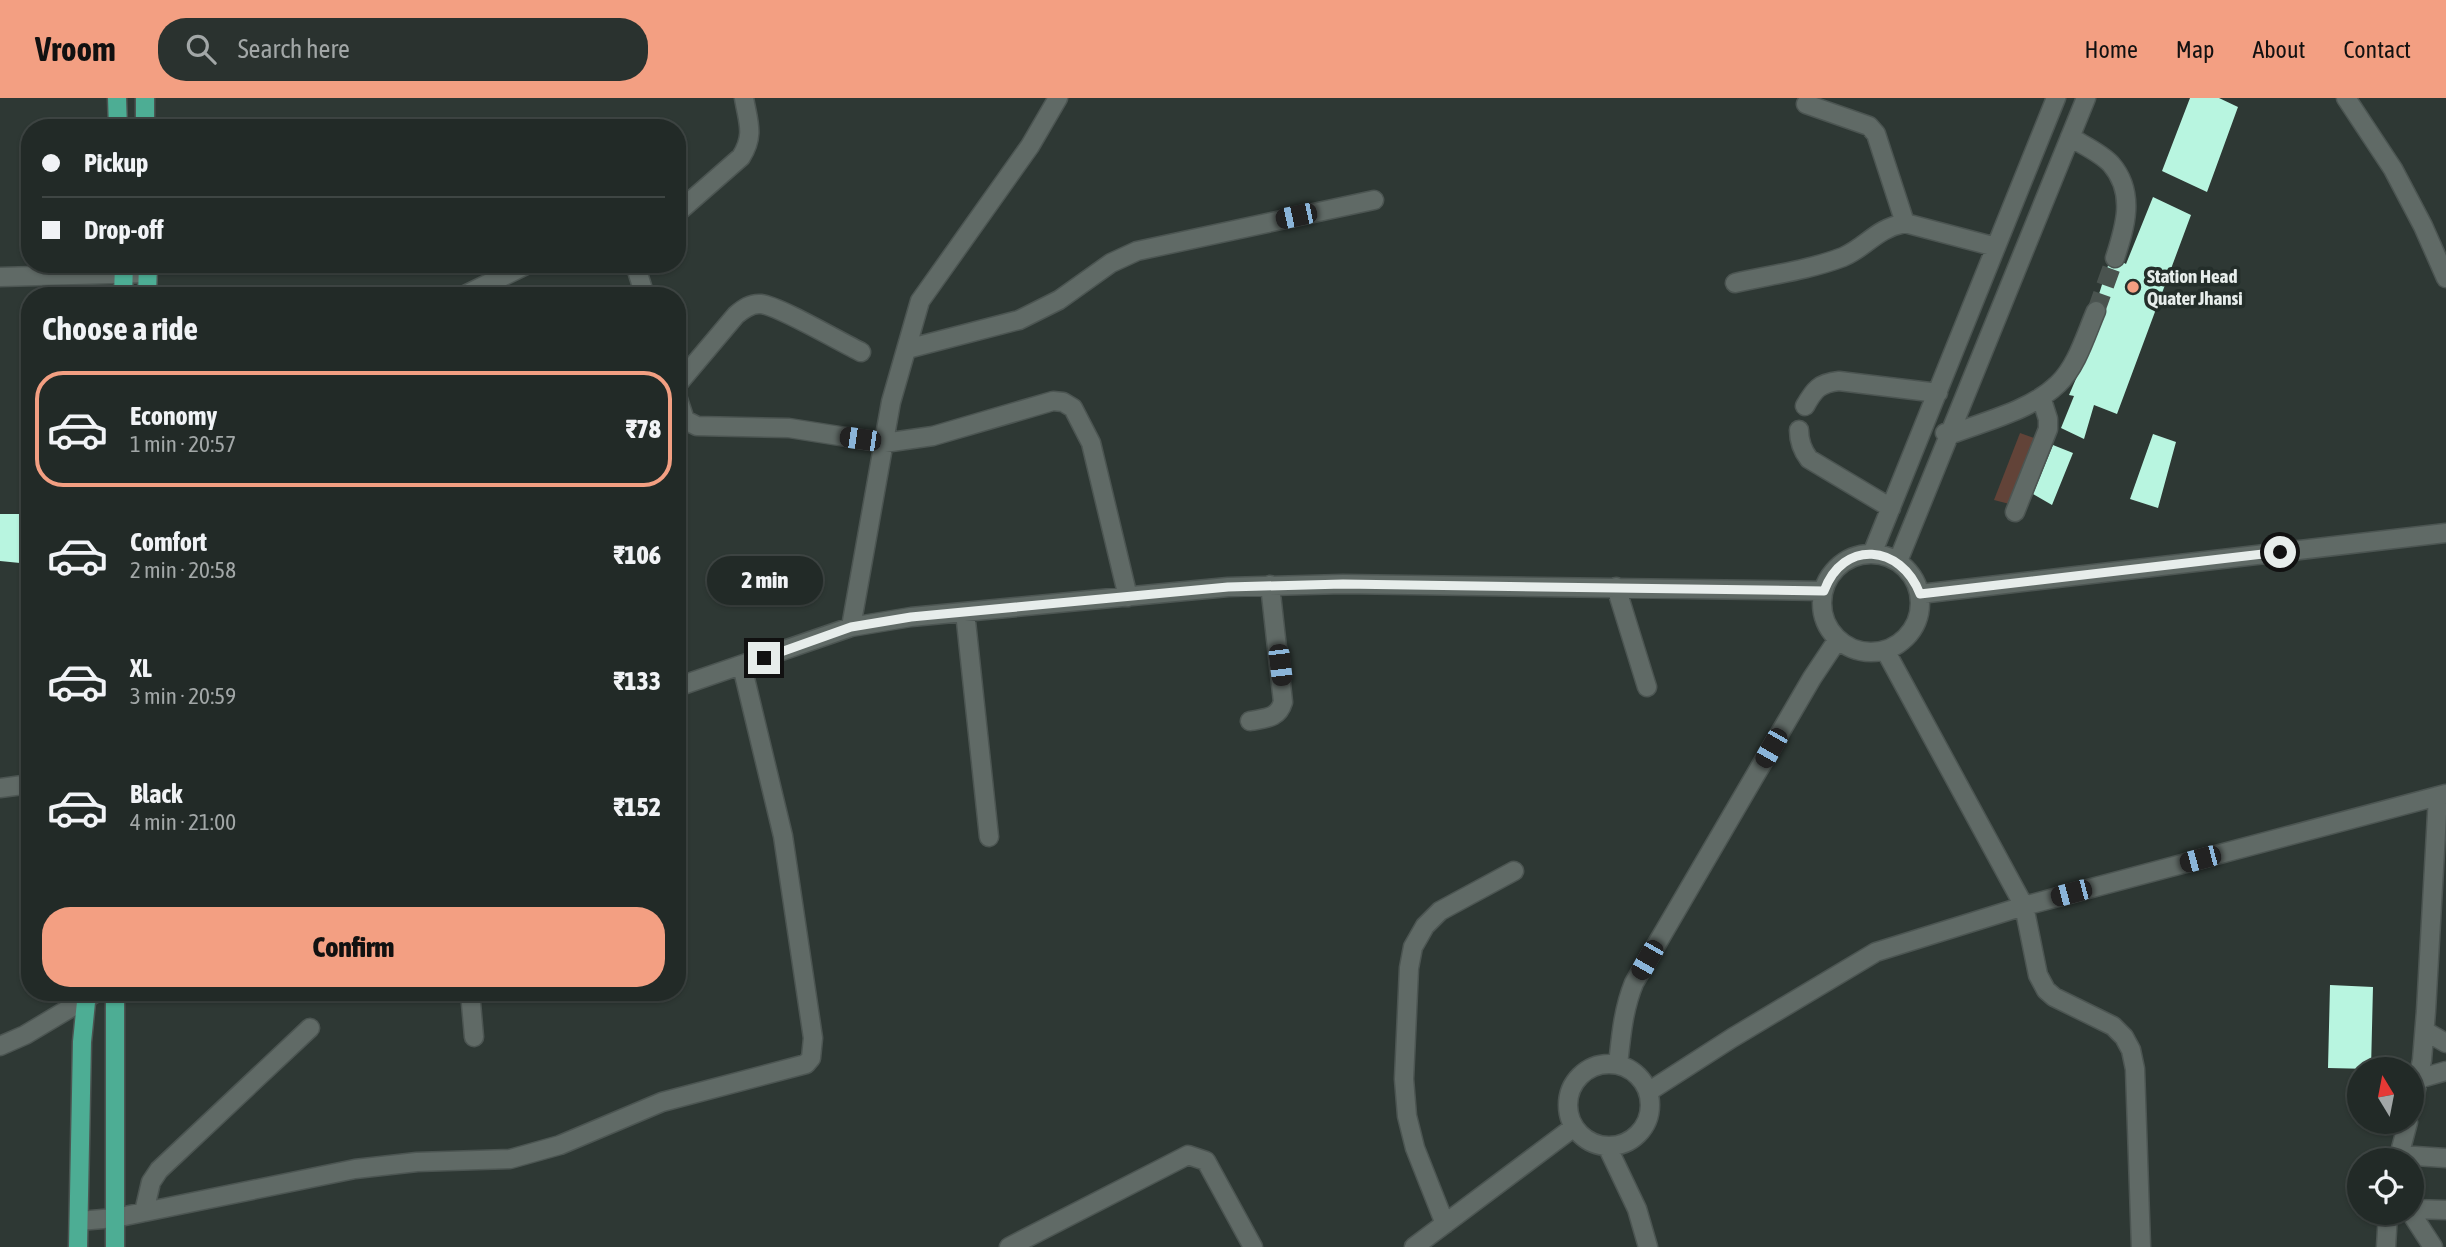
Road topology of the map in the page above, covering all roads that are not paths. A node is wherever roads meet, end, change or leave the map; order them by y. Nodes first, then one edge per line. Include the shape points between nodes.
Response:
1 (117, 98) edge
2 (145, 98) edge
3 (744, 98) edge
4 (1058, 98) edge
5 (2056, 98) edge
6 (2086, 98) edge
7 (2346, 98) edge
8 (1805, 104) dead end
9 (118, 119) edge
10 (145, 119) edge
11 (2070, 137) junction
12 (1374, 200) dead end
13 (686, 204) edge
14 (1905, 223) junction
15 (1996, 247) junction
16 (2115, 258) tunnel mouth
17 (62, 273) edge
18 (510, 273) edge
19 (0, 277) edge
20 (2446, 278) edge
21 (1735, 283) dead end
22 (481, 287) edge
23 (2096, 311) tunnel mouth
24 (907, 349) junction
25 (861, 352) dead end
26 (686, 374) edge
27 (1938, 394) junction
28 (2041, 397) junction
29 (1805, 406) dead end
30 (686, 423) edge
31 (1925, 425) junction
32 (1799, 429) dead end
33 (1949, 435) junction
34 (884, 443) junction
35 (1891, 508) junction
36 (2015, 512) dead end
37 (2446, 533) edge
38 (1872, 554) junction
39 (1898, 561) junction
40 (1270, 585) junction
41 (1616, 587) junction
42 (1824, 591) junction
43 (1920, 594) junction
44 (1128, 597) junction
45 (965, 612) junction
46 (851, 627) junction
47 (1838, 639) junction
48 (1885, 650) junction
49 (742, 666) junction
50 (686, 684) edge
51 (1647, 687) dead end
52 (1250, 721) dead end
53 (21, 785) edge
54 (0, 788) edge
55 (2442, 795) edge
56 (989, 837) dead end
57 (1514, 871) dead end
58 (2024, 906) junction
59 (79, 1001) edge
60 (89, 1001) edge
61 (115, 1001) edge
62 (471, 1001) edge
63 (310, 1028) dead end
64 (2425, 1031) junction
65 (474, 1037) dead end
66 (2446, 1043) edge
67 (0, 1046) edge
68 (2421, 1057) edge
69 (1618, 1065) junction
70 (2446, 1071) edge
71 (2424, 1077) edge
72 (1648, 1092) junction
73 (1574, 1127) junction
74 (1607, 1146) junction
75 (2424, 1158) edge
76 (2446, 1158) edge
77 (2446, 1210) edge
78 (2424, 1211) edge
79 (144, 1212) junction
80 (115, 1218) junction
81 (79, 1221) junction
82 (1445, 1224) junction
83 (2387, 1225) edge
84 (2420, 1225) edge
85 (78, 1247) edge
86 (116, 1247) edge
87 (1009, 1247) edge
88 (1253, 1247) edge
89 (1414, 1247) edge
90 (1648, 1247) edge
91 (2141, 1247) edge
92 (2386, 1247) edge
93 (2433, 1247) edge

1 - 9 main road
2 - 10 main road
3 - 13 street via 751,134 748,145 741,157
4 - 24 street via 1030,146 920,302
5 - 15 street
6 - 11 street
7 - 20 street via 2393,169
8 - 14 street via 1869,125
11 - 16 street via 2110,163 2126,192 2125,225
11 - 33 street
12 - 24 street via 1137,251 1019,320
14 - 15 street
14 - 21 street via 1883,230 1836,259
15 - 27 street
17 - 19 street
18 - 22 street
23 - 28 street via 2071,365 2059,383
24 - 34 street
25 - 26 street via 761,304 747,306 736,315
27 - 29 street via 1827,382 1815,388
27 - 31 street
28 - 33 street
28 - 36 street via 2048,429
30 - 34 street via 789,428
31 - 33 street
31 - 35 street
32 - 35 street via 1803,451 1810,459
33 - 39 street
34 - 44 street via 933,436 1053,401 1073,408 1096,457
34 - 46 street
35 - 38 street
37 - 43 street
38 - 39 street
38 - 42 street via 1849,559 1836,568
39 - 43 street
40 - 41 street
40 - 44 street
40 - 52 street via 1283,702 1274,717
41 - 42 street
41 - 51 street
42 - 47 street via 1823,611
43 - 48 street via 1919,615 1912,630
44 - 45 street
45 - 46 street
45 - 56 street
46 - 49 street
47 - 48 street via 1868,652
47 - 69 street via 1634,984 1624,1013
48 - 58 street
49 - 50 street
49 - 79 street via 783,836 813,1038 806,1064 662,1102 560,1145 510,1159 355,1169
53 - 54 street
55 - 58 street
55 - 64 street
57 - 82 street via 1440,911 1413,947 1404,1079 1407,1116
58 - 72 street via 1876,953
58 - 91 street via 2038,975 2046,990 2113,1026 2132,1051
59 - 67 street
60 - 81 main road via 82,1042
61 - 80 main road
62 - 65 street
63 - 79 street via 159,1170 150,1182
64 - 66 street
64 - 68 street
69 - 72 street via 1631,1070
69 - 73 street via 1590,1069 1579,1077 1568,1102
70 - 71 street
72 - 74 street via 1648,1119 1641,1130 1620,1145
73 - 74 street via 1583,1137
73 - 82 street
74 - 90 street via 1628,1187
75 - 76 street
77 - 78 street
79 - 80 street
80 - 81 street
80 - 86 main road
81 - 85 main road
82 - 89 street
83 - 92 street
84 - 93 street
87 - 88 street via 1188,1154 1206,1161

